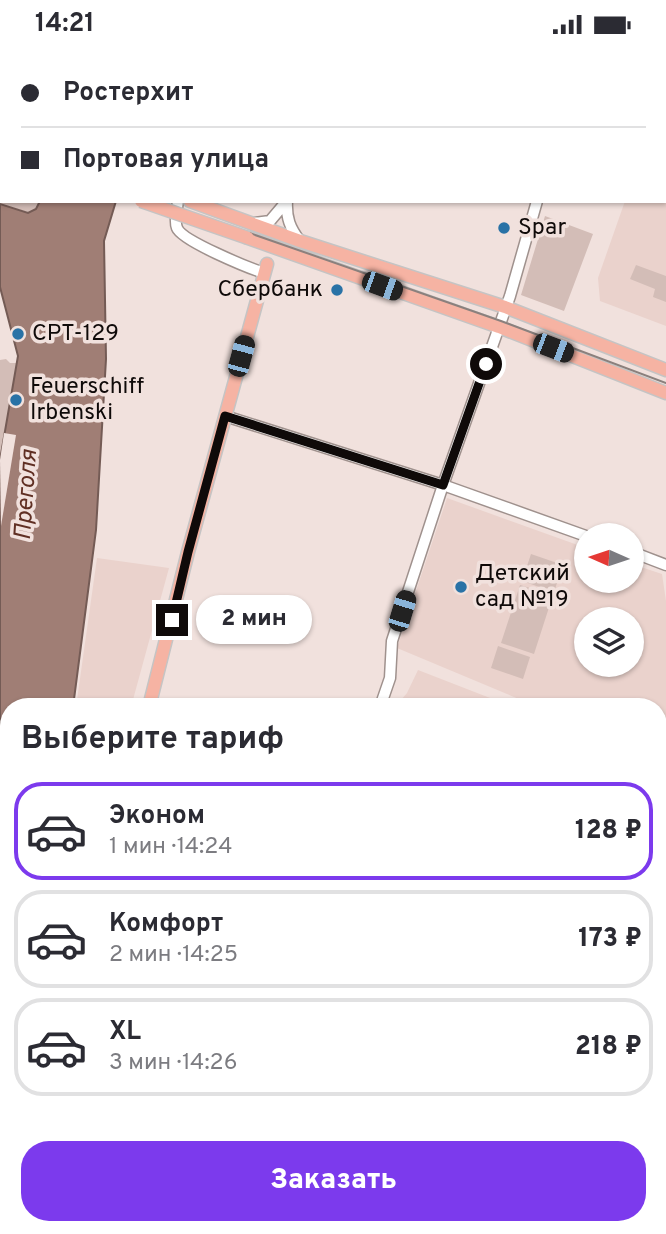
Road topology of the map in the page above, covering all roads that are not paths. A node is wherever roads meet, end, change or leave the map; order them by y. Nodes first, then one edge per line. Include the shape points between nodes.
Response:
1 (147, 203) edge
2 (178, 203) edge
3 (196, 203) edge
4 (285, 203) edge
5 (286, 203) edge
6 (536, 203) edge
7 (254, 223) junction
8 (248, 238) junction
9 (300, 241) junction
10 (287, 252) junction
11 (265, 269) junction
12 (505, 307) junction
13 (499, 327) junction
14 (666, 370) edge
15 (666, 393) edge
16 (225, 416) junction
17 (443, 485) junction
18 (574, 532) edge
19 (644, 557) edge
20 (666, 565) edge
21 (151, 698) edge
22 (383, 698) edge

1 - 8 main road, bridge
2 - 11 street via 176,227 182,235 231,261
3 - 7 main road
4 - 7 street via 270,221
5 - 9 street via 291,228
6 - 12 street
7 - 9 main road
8 - 10 main road
8 - 11 main road
9 - 12 main road
10 - 11 main road via 270,260
10 - 13 main road
11 - 16 main road
12 - 13 street
12 - 14 main road
13 - 15 main road
13 - 17 street
16 - 17 street
16 - 21 main road
17 - 18 street
17 - 22 street via 393,641
19 - 20 street

